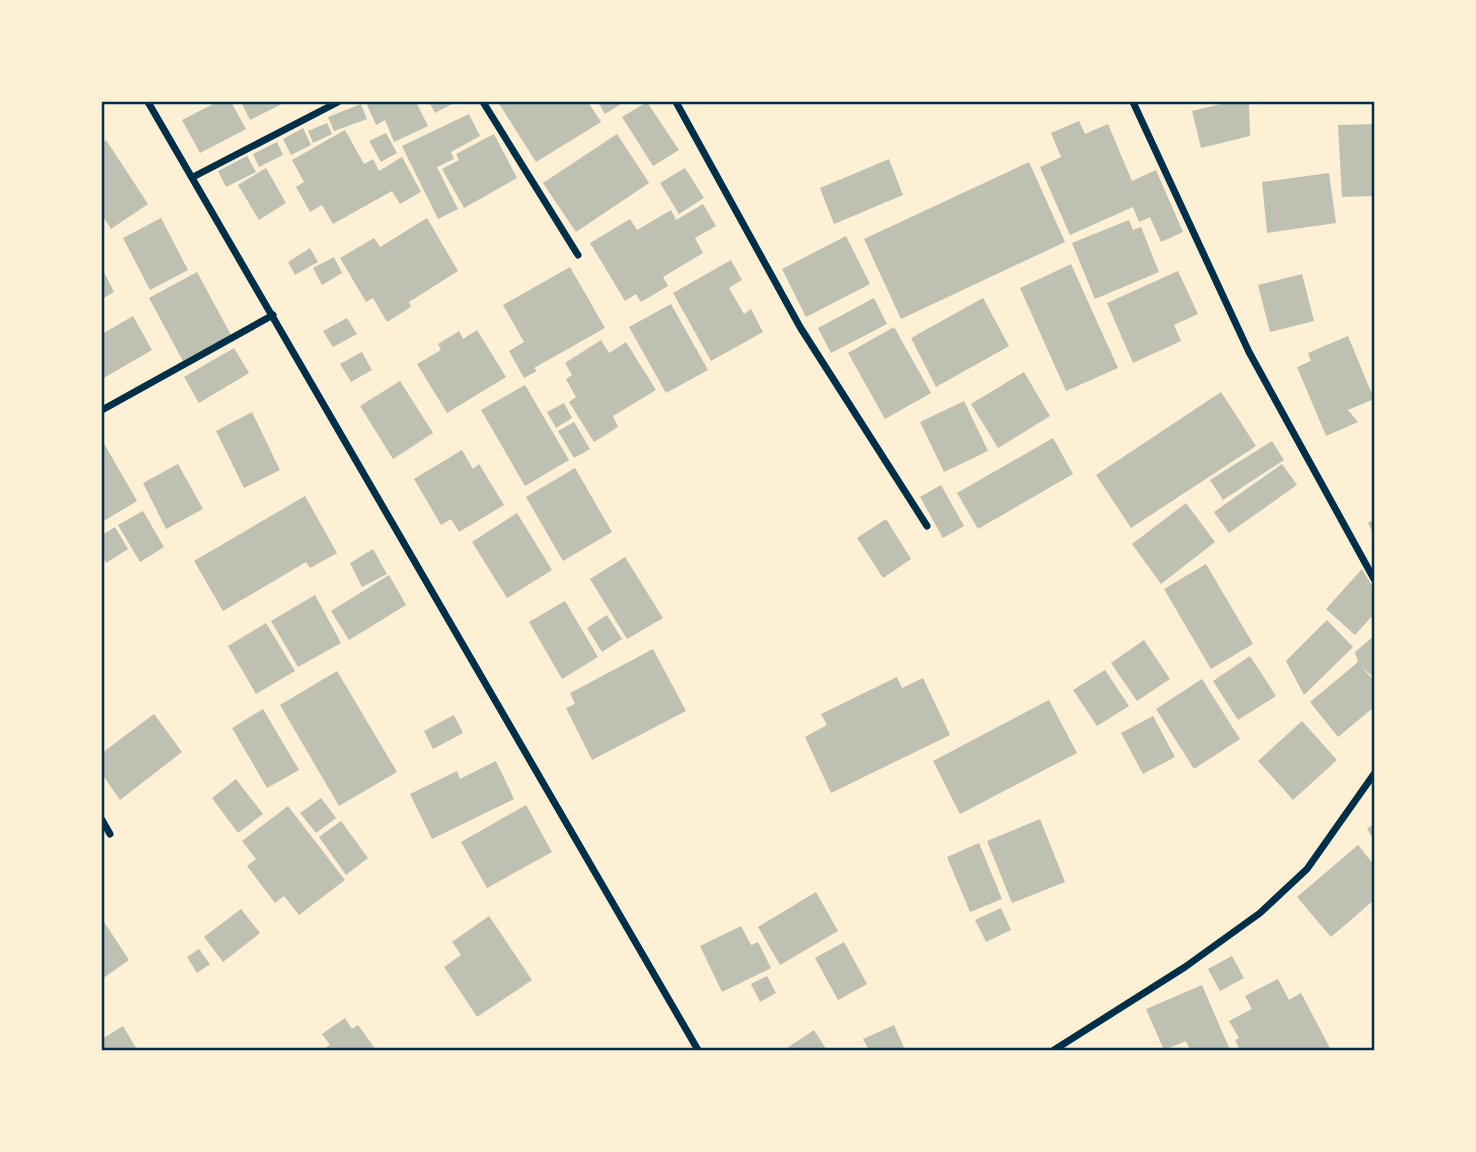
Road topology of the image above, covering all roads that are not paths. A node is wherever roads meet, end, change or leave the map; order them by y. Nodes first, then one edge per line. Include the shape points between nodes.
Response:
1 (148, 102) edge
2 (338, 102) edge
3 (483, 102) edge
4 (676, 102) edge
5 (1133, 102) edge
6 (193, 177) junction
7 (578, 255) dead end
8 (274, 315) junction
9 (102, 410) edge
10 (927, 526) dead end
11 (1374, 579) edge
12 (1374, 774) edge
13 (102, 820) edge
14 (110, 834) dead end
15 (698, 1051) edge
16 (1054, 1051) edge

1 - 6 street
2 - 6 street
3 - 7 street
4 - 10 street via 800,327
5 - 11 street via 1250,352
6 - 8 street
8 - 9 street
8 - 15 street
12 - 16 street via 1307,869 1260,913
13 - 14 street

